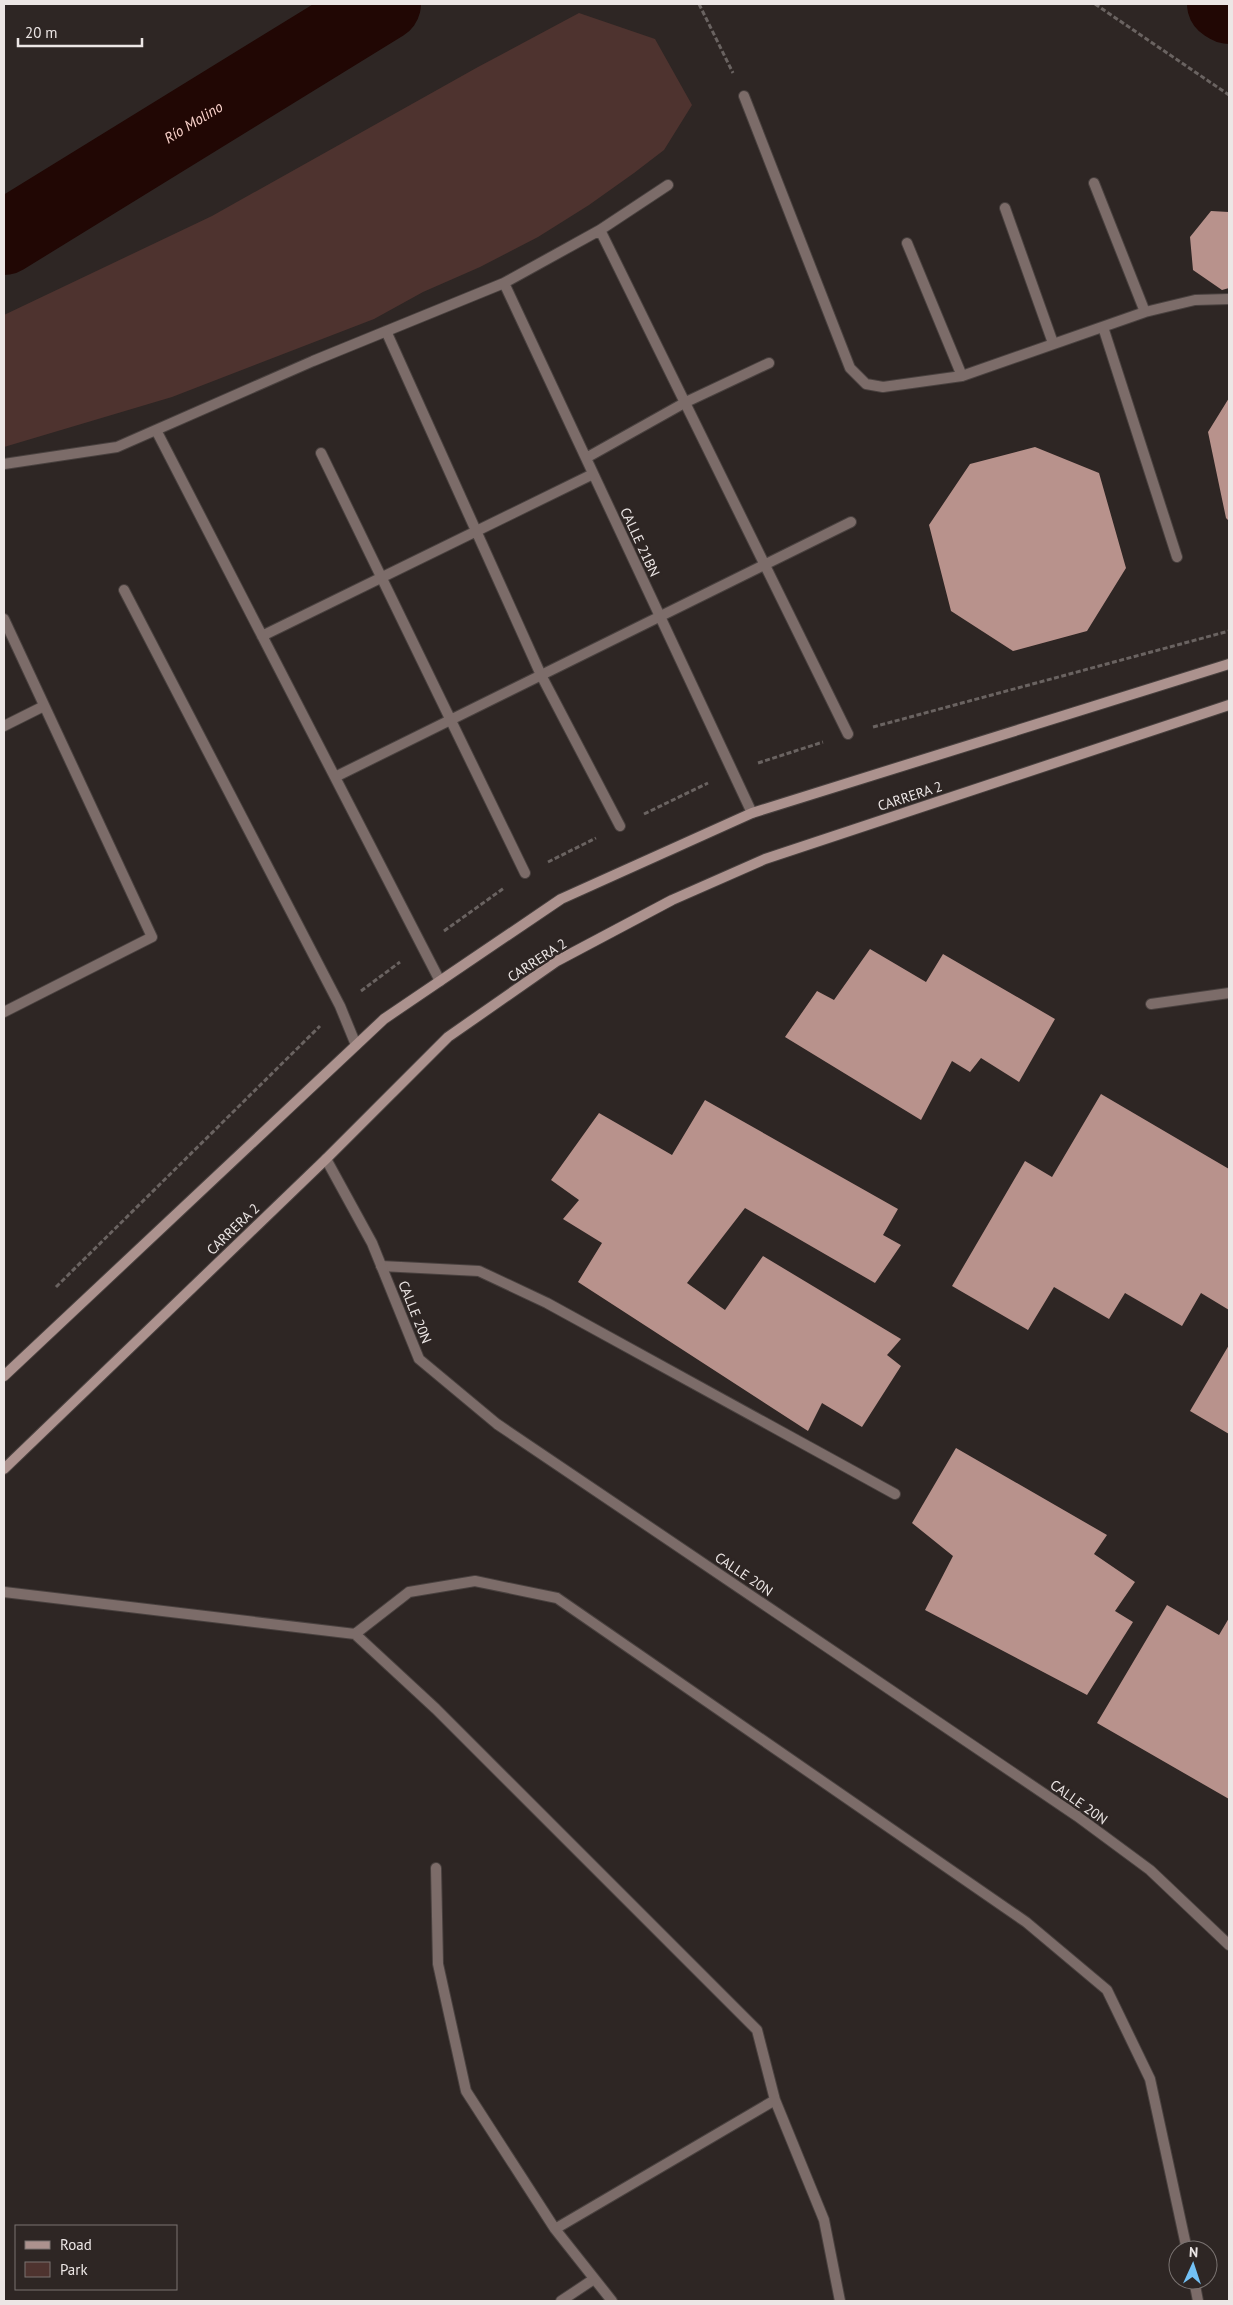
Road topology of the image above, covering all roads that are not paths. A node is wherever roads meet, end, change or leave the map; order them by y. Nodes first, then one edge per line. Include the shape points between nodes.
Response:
1 (744, 96) road end
2 (1094, 183) dead end
3 (668, 185) dead end
4 (1005, 208) dead end
5 (600, 230) junction
6 (907, 243) dead end
7 (504, 283) junction
8 (1229, 298) edge
9 (1145, 312) junction
10 (1103, 327) junction
11 (386, 331) junction
12 (1053, 343) junction
13 (769, 363) dead end
14 (962, 376) junction
15 (686, 402) junction
16 (156, 430) junction
17 (321, 453) dead end
18 (586, 458) junction
19 (4, 464) edge
20 (593, 474) junction
21 (851, 522) dead end
22 (476, 531) junction
23 (1177, 558) dead end
24 (765, 565) junction
25 (382, 577) junction
26 (124, 590) dead end
27 (659, 616) junction
28 (4, 620) edge
29 (262, 636) junction
30 (1229, 664) edge
31 (541, 674) junction
32 (1229, 705) edge
33 (44, 706) junction
34 (452, 719) junction
35 (4, 726) edge
36 (848, 734) dead end
37 (335, 776) junction
38 (752, 814) junction
39 (620, 826) dead end
40 (525, 873) dead end
41 (440, 981) junction
42 (1229, 993) edge
43 (1151, 1004) dead end
44 (4, 1012) edge
45 (356, 1045) junction
46 (326, 1159) junction
47 (381, 1266) junction
48 (4, 1376) edge
49 (4, 1469) edge
50 (895, 1494) dead end
51 (4, 1592) edge
52 (355, 1634) junction
53 (436, 1868) dead end
54 (1229, 1945) edge
55 (775, 2100) junction
56 (555, 2229) junction
57 (1185, 2240) edge
58 (594, 2279) junction
59 (561, 2301) edge
60 (612, 2301) edge
61 (840, 2301) edge

1 - 14 street via 850,368 866,384 882,387
2 - 9 street
3 - 5 street
4 - 12 street
5 - 7 street
5 - 15 street
6 - 14 street
7 - 11 street
7 - 18 street, CALLE 21BN
8 - 9 street via 1194,300
9 - 10 street
10 - 12 street
10 - 23 street
11 - 16 street
11 - 22 street
12 - 14 street
13 - 15 street
15 - 18 street
15 - 24 street
16 - 19 street via 117,447
16 - 29 street
17 - 25 street
18 - 20 street, CALLE 21BN
20 - 22 street
20 - 27 street, CALLE 21BN
21 - 24 street
22 - 25 street
22 - 31 street
24 - 27 street
24 - 36 street
25 - 29 street
25 - 34 street
26 - 45 street via 340,1006
27 - 31 street
27 - 38 street, CALLE 21BN
28 - 33 street
29 - 37 street
30 - 38 main road
31 - 34 street
31 - 39 street
32 - 46 main road, CARRERA 2 via 765,859 672,900 557,961 448,1037
33 - 35 street
33 - 44 street via 152,937
34 - 37 street
34 - 40 street
37 - 41 street
38 - 41 main road via 561,899
41 - 45 main road via 384,1019
42 - 43 street
45 - 48 main road
46 - 47 street, CALLE 20N via 372,1243
46 - 49 main road, CARRERA 2
47 - 50 street via 479,1271 547,1303
47 - 54 street, CALLE 20N via 419,1359 497,1424 1076,1816 1150,1870
51 - 52 street
52 - 55 street via 436,1709 756,2030
52 - 57 street via 410,1592 475,1581 557,1598 1026,1922 1107,1990 1150,2080
53 - 56 street via 438,1964 466,2092
55 - 56 street
55 - 61 street via 824,2220
56 - 58 street
58 - 59 street
58 - 60 street

